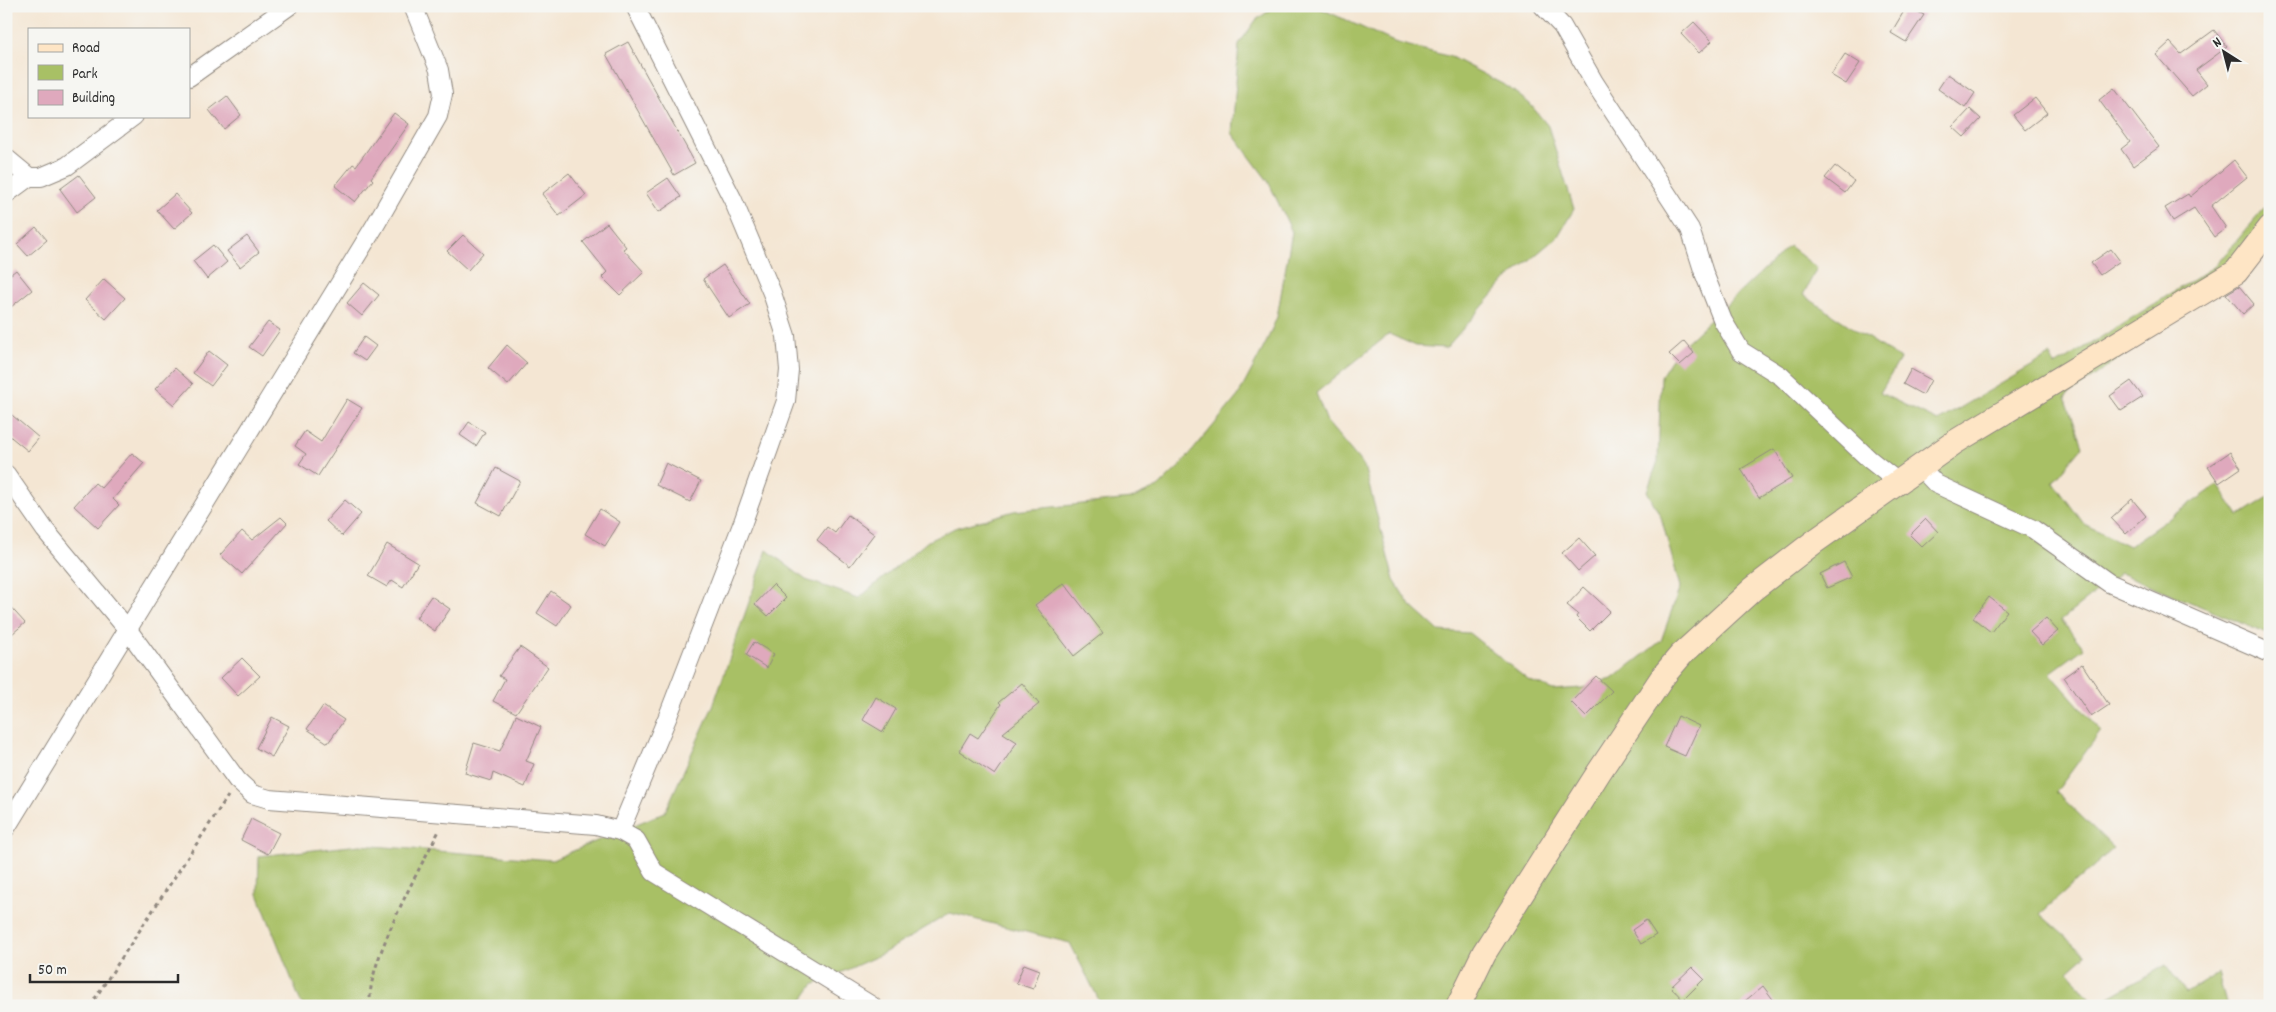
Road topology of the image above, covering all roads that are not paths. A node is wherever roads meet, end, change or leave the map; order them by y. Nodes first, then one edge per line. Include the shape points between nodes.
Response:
1 (289, 6) edge
2 (413, 6) edge
3 (635, 6) edge
4 (1543, 6) edge
5 (190, 76) edge
6 (131, 118) edge
7 (6, 158) edge
8 (29, 177) junction
9 (6, 194) edge
10 (2270, 228) edge
11 (1920, 467) junction
12 (6, 474) edge
13 (1898, 482) junction
14 (128, 630) junction
15 (2270, 652) edge
16 (6, 828) edge
17 (620, 831) junction
18 (872, 1006) edge
19 (1458, 1006) edge

1 - 5 street
2 - 14 street via 439,70 443,94 438,116 373,229
3 - 17 street via 736,209 786,336 790,370 786,401 743,522
4 - 13 street via 1562,26 1594,82 1690,229 1723,321 1741,350 1781,376
6 - 8 street via 67,166
7 - 8 street
8 - 9 street
10 - 11 street via 2236,272 1994,417
11 - 13 street
11 - 15 street via 1936,484 2033,529 2108,583
12 - 14 street via 45,530
13 - 19 street via 1754,589 1672,664 1599,772 1490,945
14 - 16 street
14 - 17 street via 238,780 252,794 269,799 596,825
17 - 18 street via 636,840 654,872

